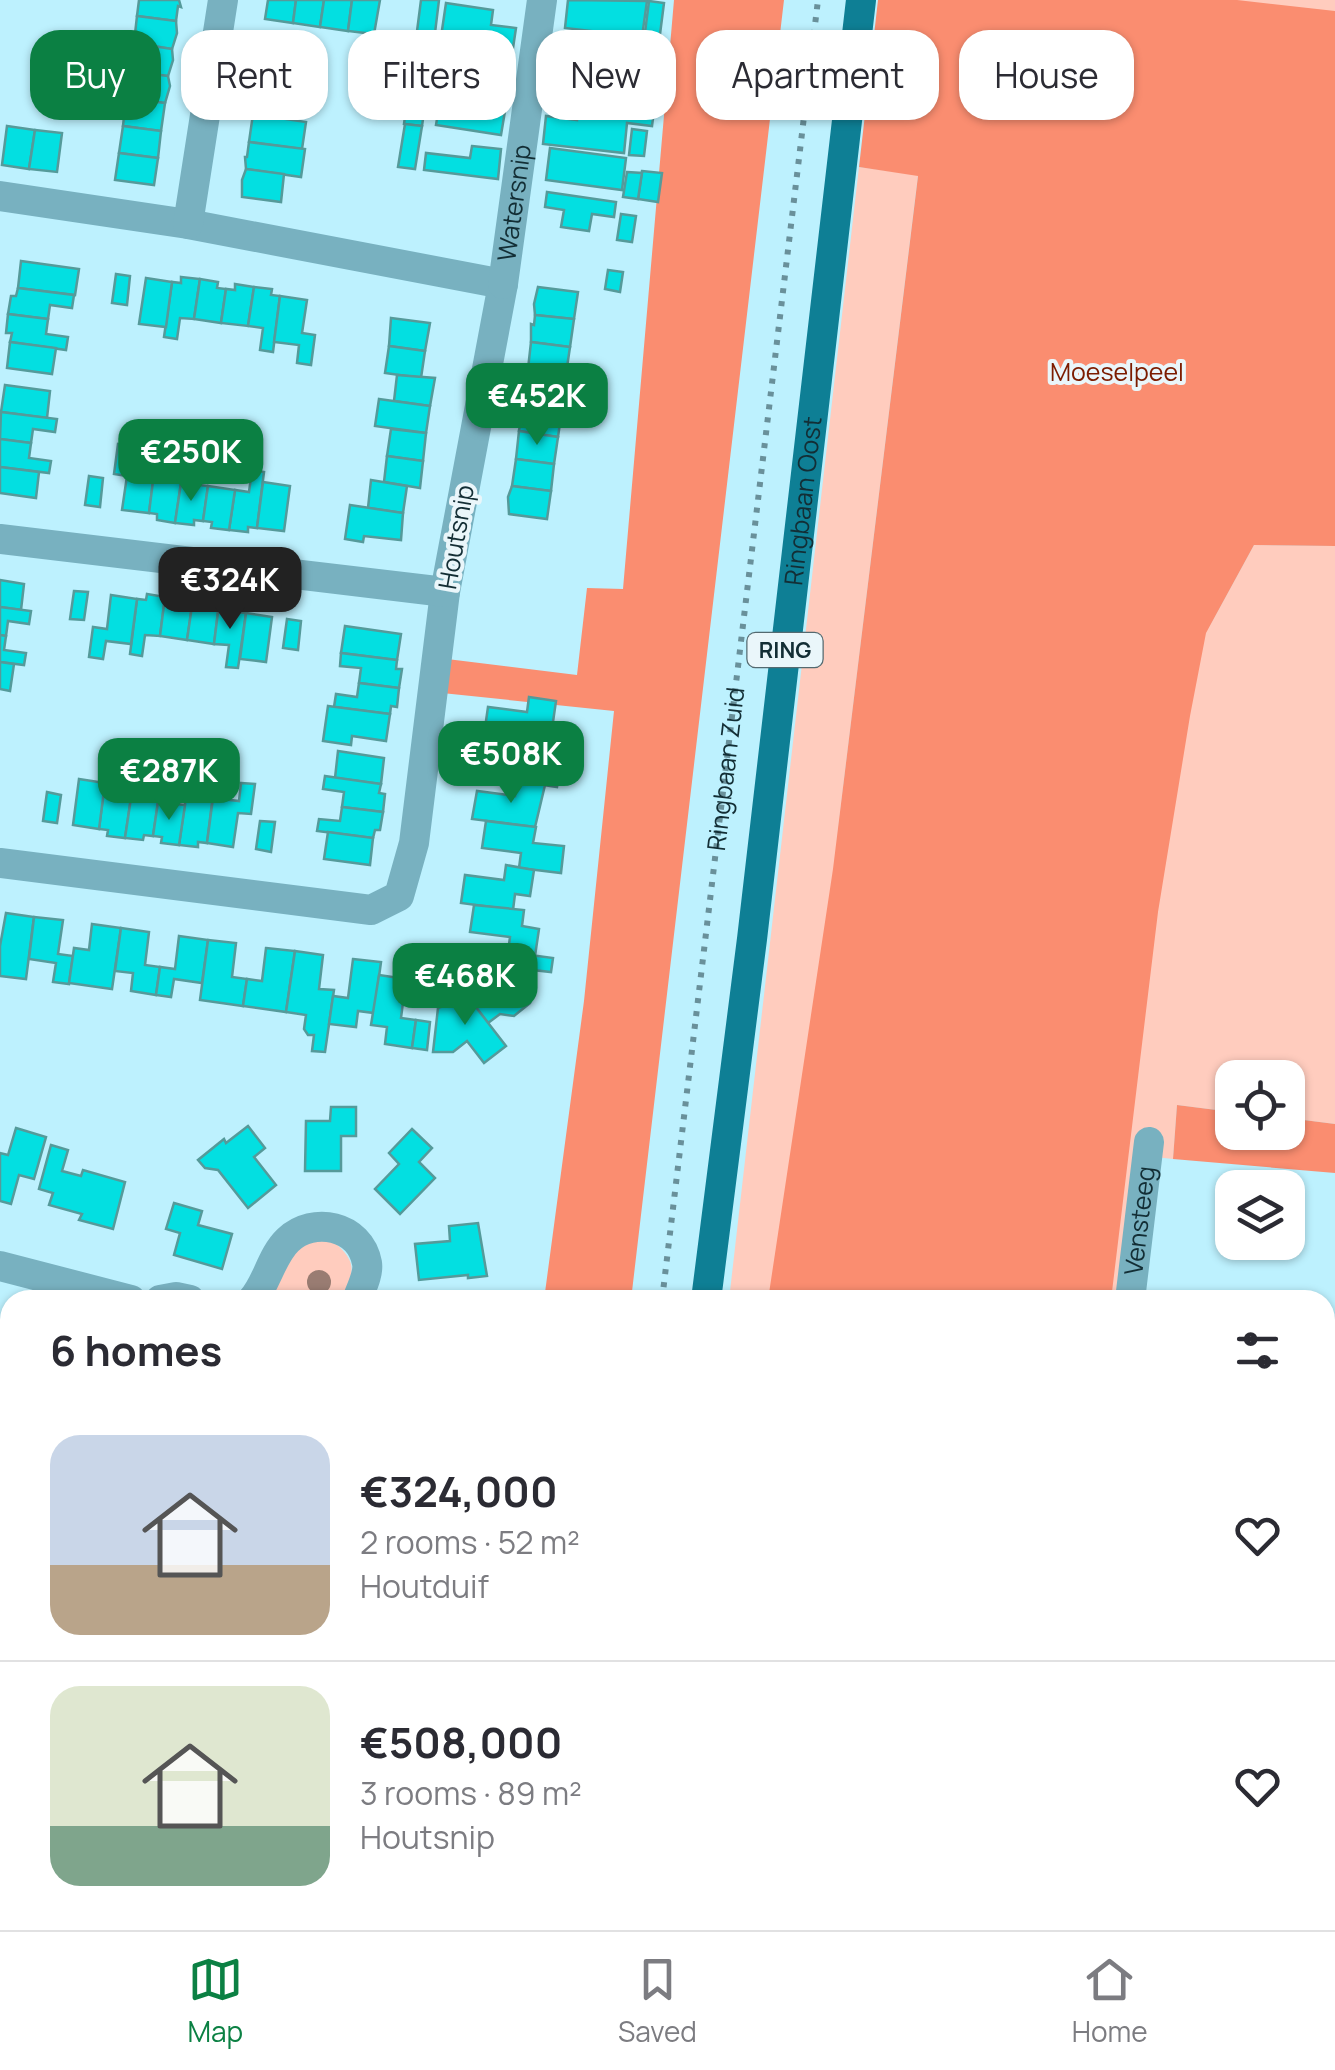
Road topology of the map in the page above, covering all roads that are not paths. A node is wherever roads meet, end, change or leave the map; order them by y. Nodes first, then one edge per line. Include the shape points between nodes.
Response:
1 (222, 0) edge
2 (542, 0) edge
3 (861, 0) edge
4 (0, 196) edge
5 (188, 224) junction
6 (503, 284) junction
7 (0, 539) edge
8 (446, 592) junction
9 (0, 863) edge
10 (1149, 1142) dead end
11 (0, 1266) edge
12 (86, 1290) edge
13 (258, 1290) edge
14 (360, 1290) edge
15 (707, 1290) edge
16 (1131, 1290) edge

1 - 5 street
2 - 6 street, Watersnip
3 - 15 main road, Ringbaan Oost / RING
4 - 5 street
5 - 6 street
6 - 8 street, Houtsnip
7 - 8 street
8 - 9 street, Houtsnip via 414,842 398,896 372,910
10 - 16 street, Vensteeg
11 - 12 street
13 - 14 street via 284,1243 305,1227 340,1228 362,1246 368,1267

